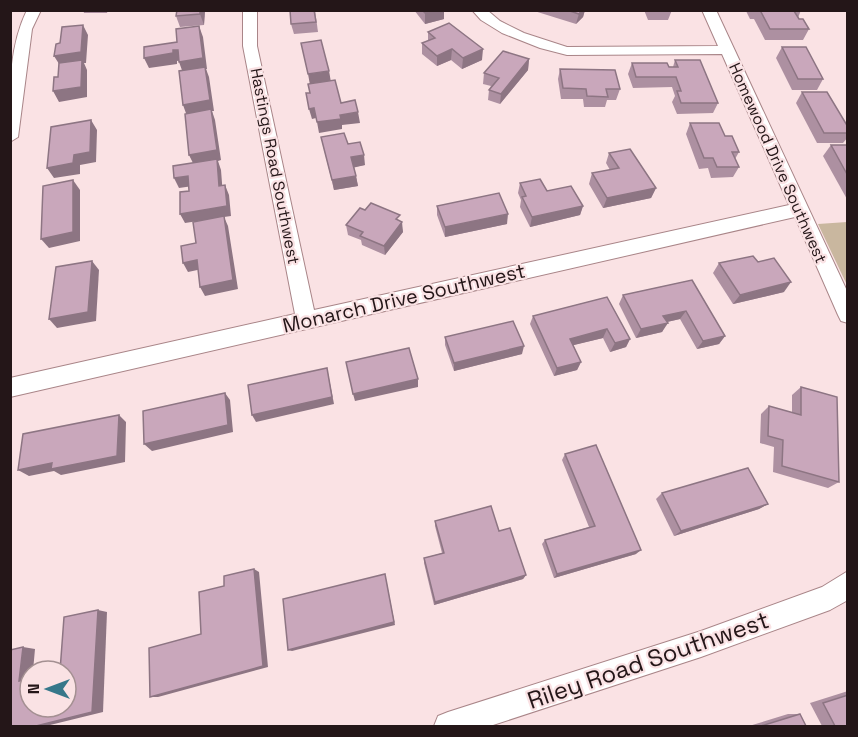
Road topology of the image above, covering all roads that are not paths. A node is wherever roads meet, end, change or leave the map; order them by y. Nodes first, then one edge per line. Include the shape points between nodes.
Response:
1 (34, 10) edge
2 (249, 10) edge
3 (478, 10) edge
4 (709, 10) edge
5 (727, 50) junction
6 (10, 137) edge
7 (798, 210) junction
8 (848, 315) edge
9 (306, 321) junction
10 (10, 388) edge
11 (846, 585) edge
12 (447, 726) edge

1 - 6 street via 25,29
2 - 9 street, Hastings Road Southwest via 250,46
3 - 5 street via 542,46 567,51
4 - 5 street, Homewood Drive Southwest
5 - 7 street, Homewood Drive Southwest
7 - 8 street, Homewood Drive Southwest
7 - 9 street, Monarch Drive Southwest
9 - 10 street, Monarch Drive Southwest
11 - 12 street, Riley Road Southwest via 830,597 701,644

